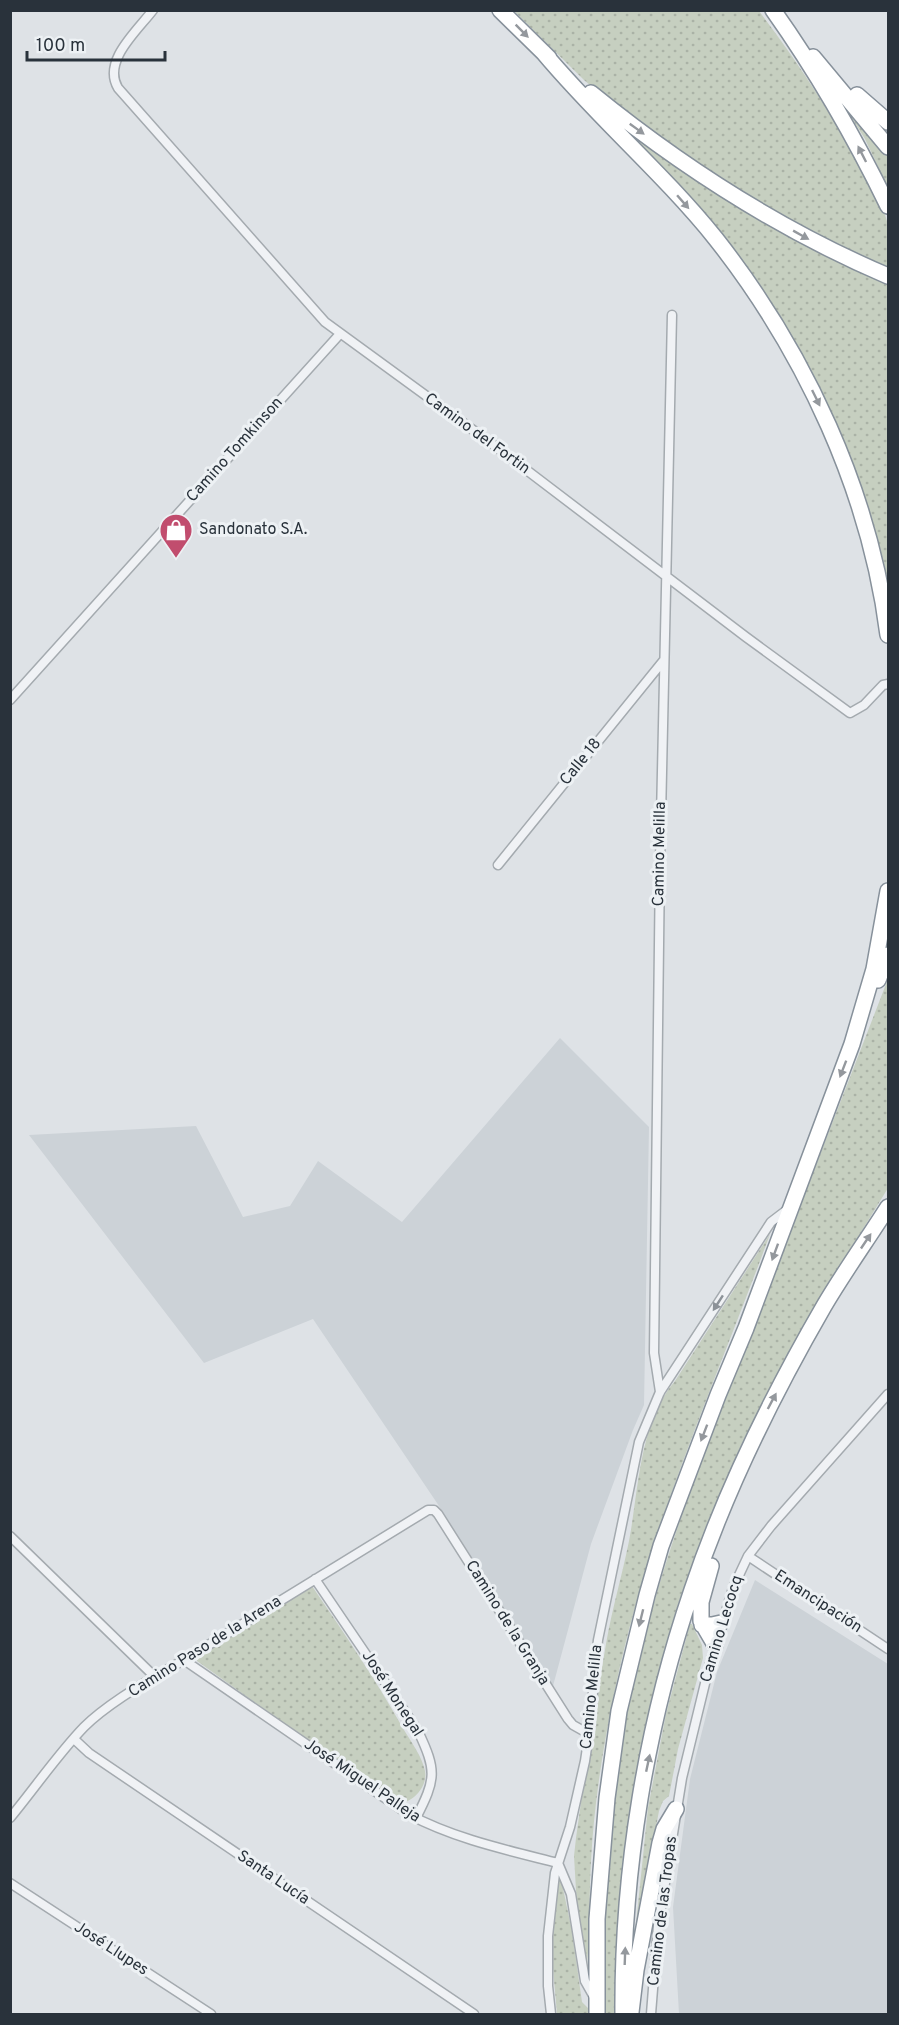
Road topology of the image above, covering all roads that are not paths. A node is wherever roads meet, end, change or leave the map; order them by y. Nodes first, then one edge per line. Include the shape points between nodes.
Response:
1 (153, 10) edge
2 (500, 10) edge
3 (773, 10) edge
4 (543, 52) junction
5 (888, 122) edge
6 (888, 147) edge
7 (888, 206) edge
8 (888, 276) edge
9 (672, 315) dead end
10 (339, 335) junction
11 (666, 576) junction
12 (888, 635) edge
13 (664, 660) junction
14 (888, 684) edge
15 (10, 700) edge
16 (498, 865) dead end
17 (888, 891) edge
18 (888, 955) edge
19 (852, 1044) junction
20 (791, 1207) junction
21 (888, 1207) edge
22 (660, 1392) junction
23 (888, 1394) edge
24 (740, 1470) junction
25 (428, 1510) joint
26 (10, 1536) edge
27 (748, 1556) junction
28 (315, 1579) junction
29 (721, 1623) junction
30 (702, 1625) junction
31 (715, 1645) junction
32 (888, 1648) edge
33 (184, 1660) junction
34 (154, 1676) junction
35 (589, 1734) junction
36 (74, 1739) junction
37 (676, 1809) junction
38 (10, 1818) edge
39 (416, 1818) junction
40 (558, 1863) junction
41 (10, 1883) edge
42 (596, 2007) edge
43 (212, 2014) edge
44 (474, 2014) edge
45 (551, 2014) edge
46 (623, 2014) edge
47 (631, 2014) edge
48 (651, 2014) edge

1 - 10 street, Camino del Fortin via 114,66 118,88
2 -> 4 highway
3 - 5 highway via 861,100
3 - 6 highway
7 -> 3 highway via 856,142
4 -> 8 highway via 627,122 710,180 811,240
4 -> 12 highway via 715,239 788,346 816,398 857,500 871,546
9 - 11 street, Camino Melilla
10 - 11 street, Camino del Fortin via 495,446
10 - 15 street, Camino Tomkinson
11 - 13 street, Camino Melilla
11 - 14 street, Camino del Fortin via 850,713
13 - 16 street, Calle 18
13 - 22 street, Camino Melilla via 654,1353
17 - 19 highway via 874,969
18 - 19 highway
19 -> 20 highway
20 -> 22 street, Camino Melilla via 771,1222
20 -> 42 highway via 661,1546 636,1639 619,1711 607,1798 597,1919
24 -> 21 highway via 824,1305
22 - 35 street, Camino Melilla via 639,1442 606,1593
23 - 27 street, Camino Lecocq
24 - 30 highway via 738,1494 705,1584
46 -> 24 highway via 629,1889 646,1770 678,1632 714,1529
25 - 28 street, Camino Paso de la Arena
25 - 35 street, Camino de la Granja via 438,1514 568,1719
26 - 34 street
27 - 29 street, Camino Lecocq
27 - 32 street, Emancipación
28 - 33 street, Camino Paso de la Arena
28 - 39 street, José Monegal via 426,1748 432,1777
29 - 30 highway
29 - 31 street, Camino Lecocq
30 - 31 highway
31 - 37 street, Camino Lecocq
33 - 34 street, Camino Paso de la Arena
33 - 39 street, José Miguel Palleja
34 - 36 street, Camino Paso de la Arena via 91,1721
35 - 40 street, Camino Melilla via 570,1827
36 - 38 street, Camino Paso de la Arena
36 - 44 street, Santa Lucía via 89,1753
37 - 47 highway via 660,1843
37 - 48 street, Camino de las Tropas via 658,1926
39 - 40 street, José Miguel Palleja via 466,1839
40 - 42 street via 571,1894 585,1981
40 - 45 street via 548,1936
41 - 43 street, José Llupes

